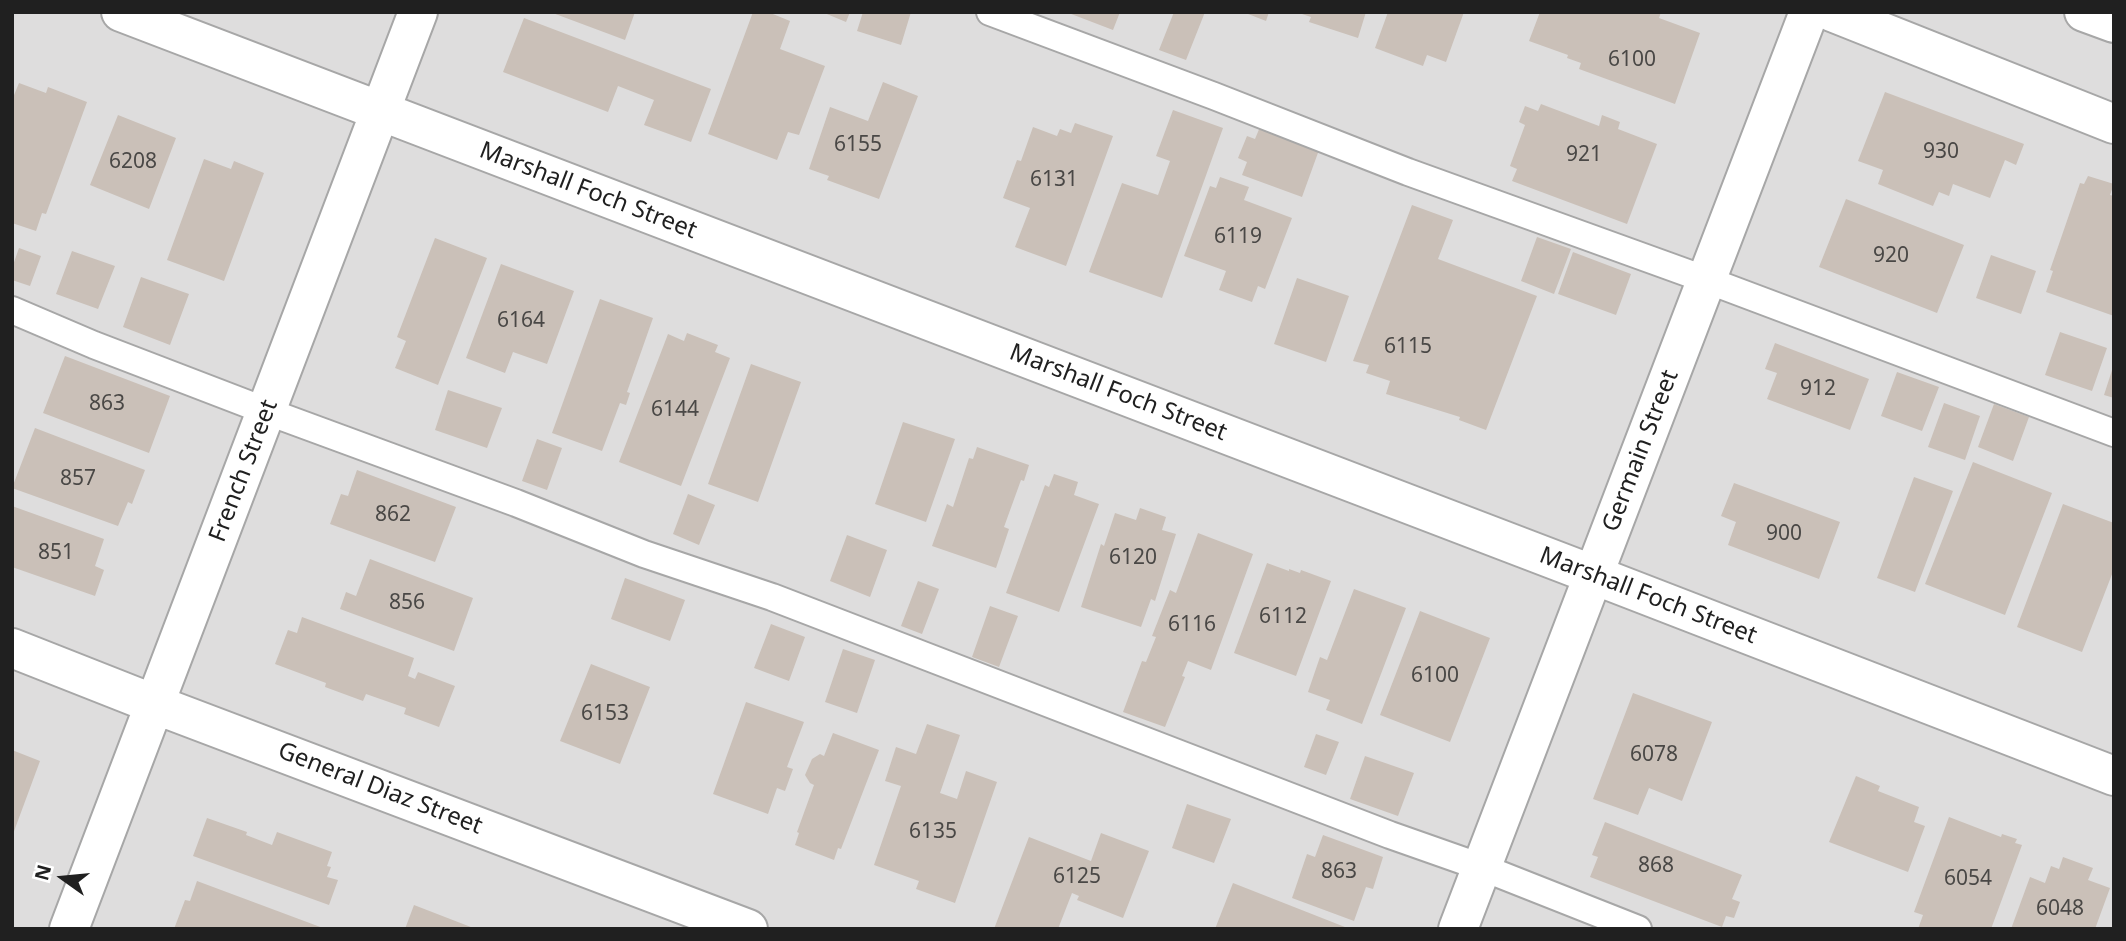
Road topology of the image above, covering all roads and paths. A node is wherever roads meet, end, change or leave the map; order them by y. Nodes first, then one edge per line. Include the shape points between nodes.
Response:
1 (121, 12) edge
2 (418, 12) edge
3 (990, 12) edge
4 (1809, 12) edge
5 (1832, 12) edge
6 (2084, 12) edge
7 (2114, 23) edge
8 (380, 112) junction
9 (2114, 124) edge
10 (1707, 280) junction
11 (12, 310) edge
12 (266, 411) junction
13 (2114, 433) edge
14 (1594, 575) junction
15 (12, 648) edge
16 (154, 704) junction
17 (2114, 776) edge
18 (1481, 867) junction
19 (69, 929) edge
20 (748, 929) edge
21 (1458, 929) edge
22 (1638, 929) edge

1 - 8 street, Marshall Foch Street
2 - 8 street, French Street
3 - 10 lane via 1408,172
4 - 10 street, Germain Street
5 - 9 street
6 - 7 street
8 - 12 street, French Street
8 - 14 street, Marshall Foch Street
10 - 13 lane
10 - 14 street, Germain Street
11 - 12 lane
12 - 16 street, French Street
12 - 18 lane via 644,554 772,597
14 - 17 street, Marshall Foch Street
14 - 18 street, Germain Street
15 - 16 street, General Diaz Street
16 - 19 street, French Street
16 - 20 street, General Diaz Street
18 - 21 street, Germain Street
18 - 22 lane

